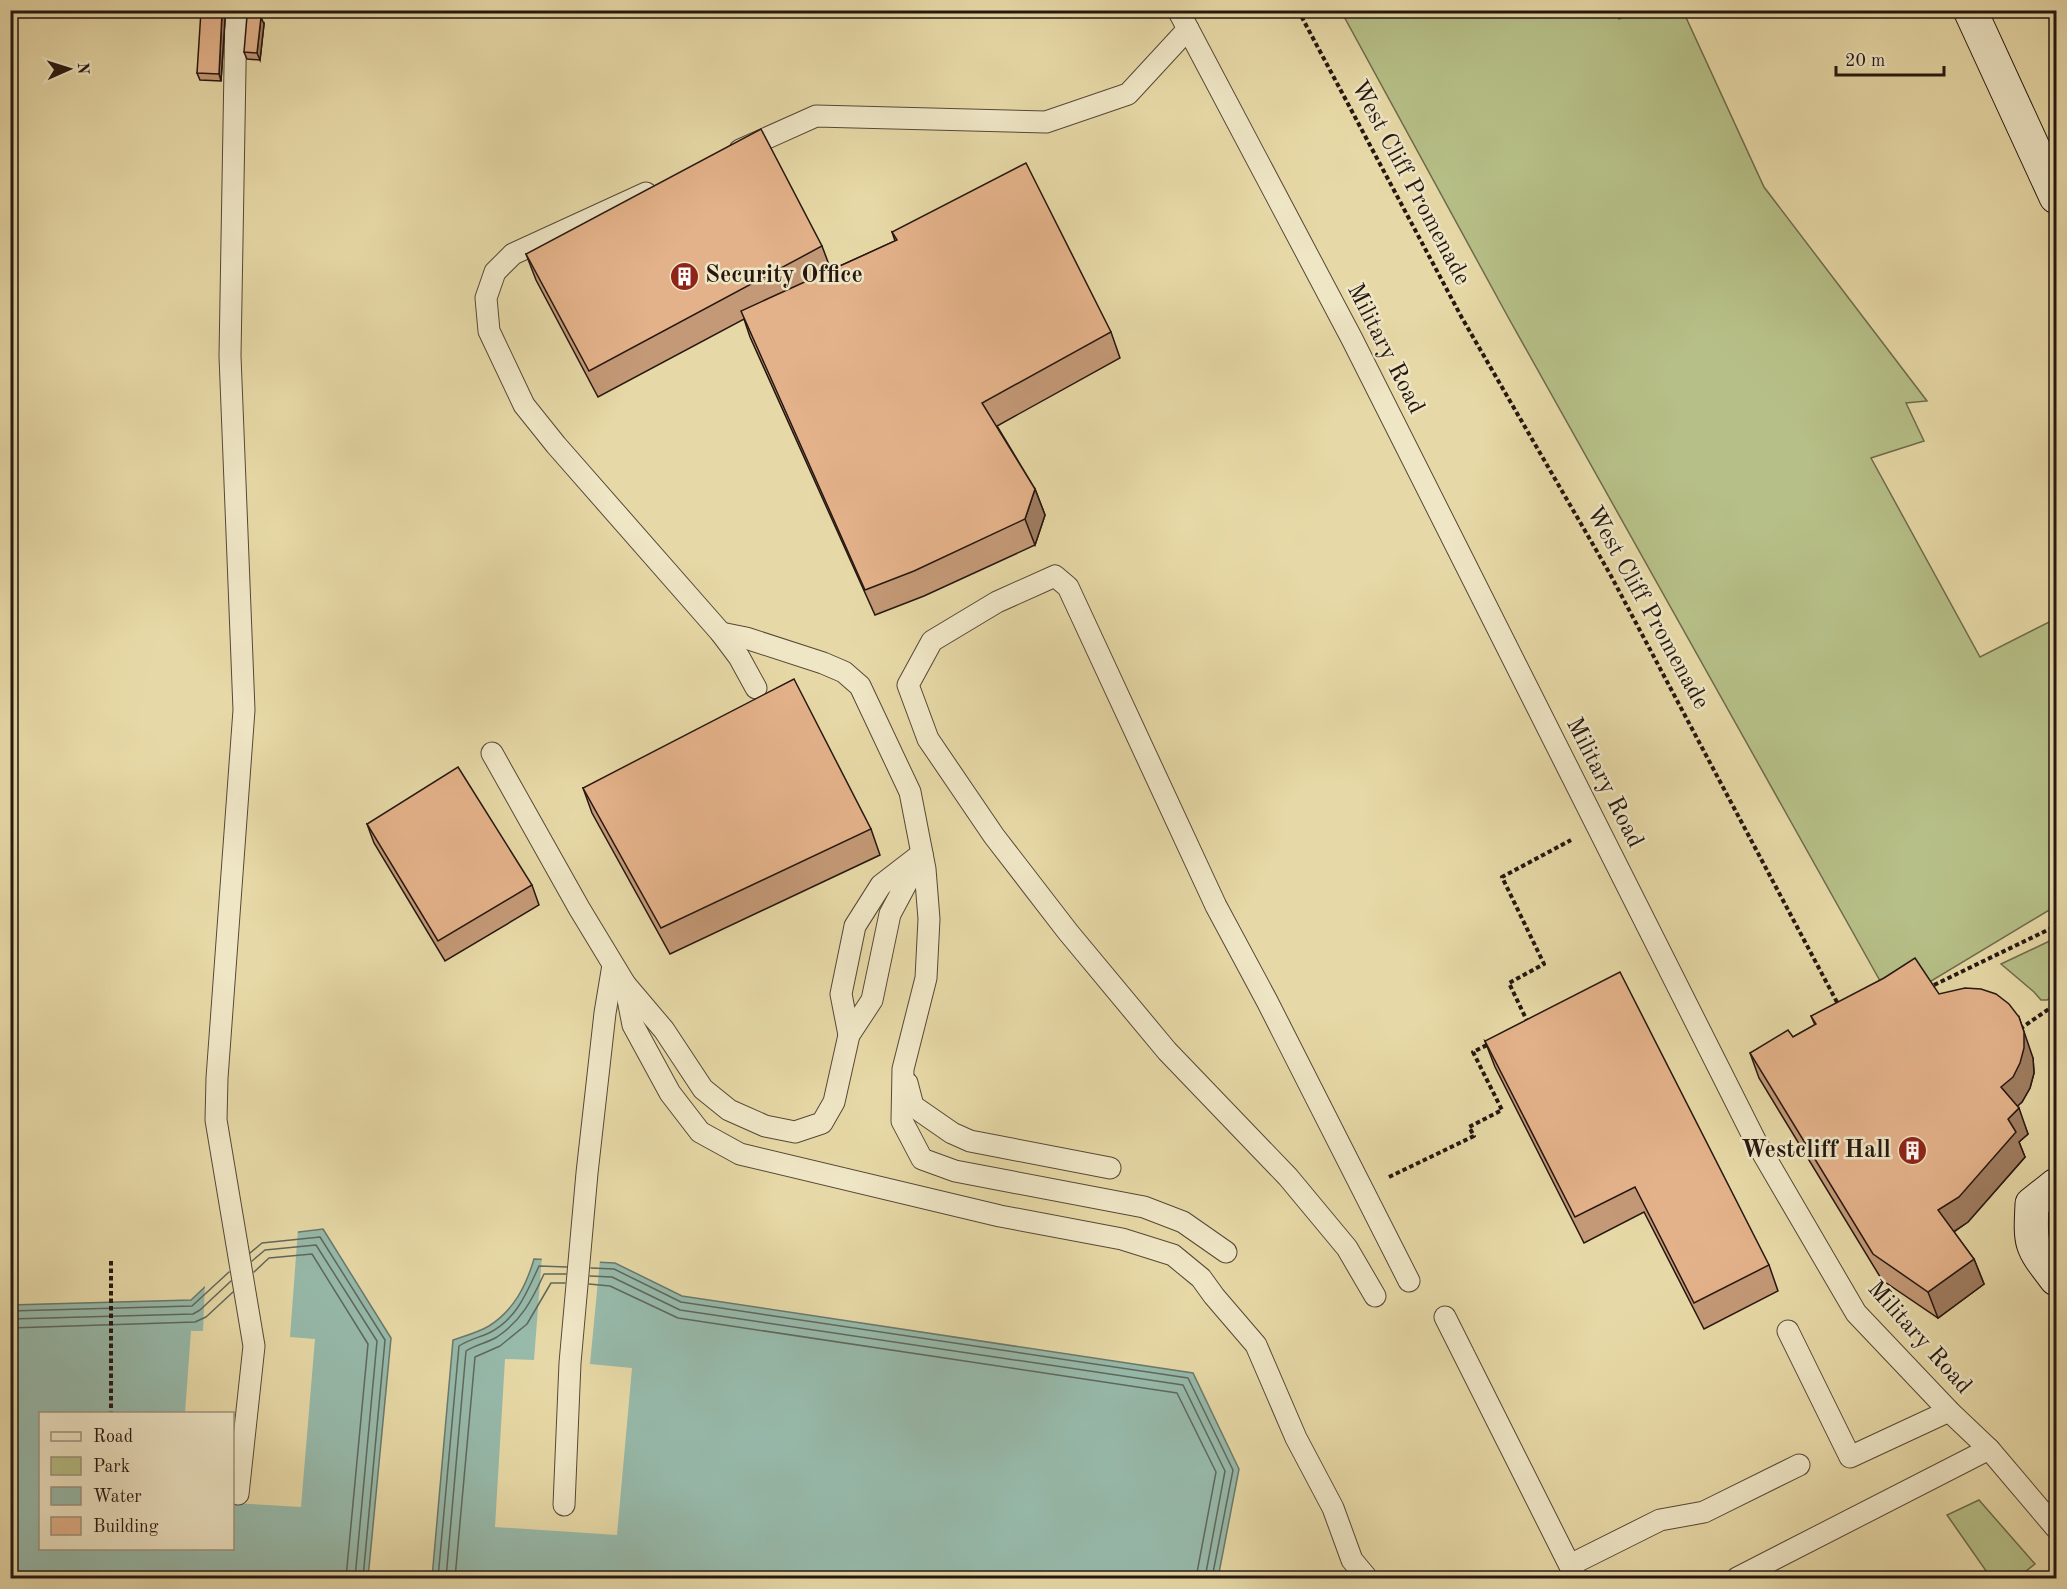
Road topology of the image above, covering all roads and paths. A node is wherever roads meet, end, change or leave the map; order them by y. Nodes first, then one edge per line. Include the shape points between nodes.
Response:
1 (236, 10) edge
2 (1298, 10) edge
3 (1970, 10) edge
4 (1183, 20) edge
5 (718, 160) edge
6 (663, 185) edge
7 (2056, 197) edge
8 (721, 633) junction
9 (756, 688) dead end
10 (492, 753) dead end
11 (1597, 826) junction
12 (922, 854) junction
13 (2056, 926) edge
14 (613, 964) junction
15 (625, 984) junction
16 (1934, 985) edge
17 (2056, 1004) edge
18 (1841, 1008) edge
19 (1519, 1029) edge
20 (2019, 1030) edge
21 (849, 1035) junction
22 (1492, 1043) edge
23 (903, 1070) junction
24 (1110, 1168) dead end
25 (2056, 1185) edge
26 (1362, 1189) junction
27 (1226, 1252) dead end
28 (111, 1261) dead end
29 (2056, 1279) edge
30 (1409, 1281) dead end
31 (1375, 1296) dead end
32 (1445, 1317) dead end
33 (1788, 1331) dead end
34 (1949, 1411) junction
35 (111, 1412) edge
36 (1989, 1449) junction
37 (1799, 1465) dead end
38 (238, 1494) dead end
39 (564, 1505) dead end
40 (2056, 1528) edge
41 (1573, 1572) edge
42 (1367, 1578) edge
43 (1737, 1578) edge

1 - 38 lane via 230,356 244,710 216,1120 254,1346
2 - 18 path, West Cliff Promenade via 1462,318 1610,574
3 - 7 main road
4 - 5 lane via 1128,94 1046,122 816,116
4 - 11 lane, Military Road via 1352,339
6 - 8 lane via 513,254 495,272 486,298 489,331 524,405
8 - 9 lane
8 - 12 lane via 823,663 844,672 860,686 910,792
10 - 14 lane
11 - 19 path via 1502,877 1544,964 1509,983 1529,1024
11 - 34 lane, Military Road via 1755,1140 1856,1313
12 - 21 lane via 890,914 872,1000
12 - 21 lane via 881,885 855,926 840,994
12 - 23 lane via 929,919 926,978
13 - 16 path
14 - 15 lane
14 - 39 lane via 587,1173 571,1351
15 - 21 lane via 664,1030 703,1089 729,1110 765,1126 795,1132 822,1123 834,1102
15 - 42 lane via 633,1025 670,1093 700,1132 740,1154 1000,1216 1122,1239 1173,1255 1201,1278 1256,1345 1296,1438 1333,1508 1352,1560
17 - 20 path
22 - 26 path via 1473,1052 1502,1110 1469,1127 1474,1136
23 - 24 lane via 913,1106 952,1133 970,1141
23 - 27 lane via 902,1121 922,1159 955,1171 1144,1207 1183,1222
25 - 29 main road via 2032,1204 2030,1236 2035,1252
26 - 30 lane
26 - 31 lane via 1216,906 1068,587 1055,576 997,602 932,641 908,685 928,738 967,797 1068,932 1167,1052 1288,1177 1347,1248
28 - 35 path
32 - 41 lane
33 - 34 lane via 1850,1457
34 - 36 lane, Military Road
36 - 40 lane, Military Road
36 - 43 lane
37 - 41 lane via 1704,1512 1660,1520

